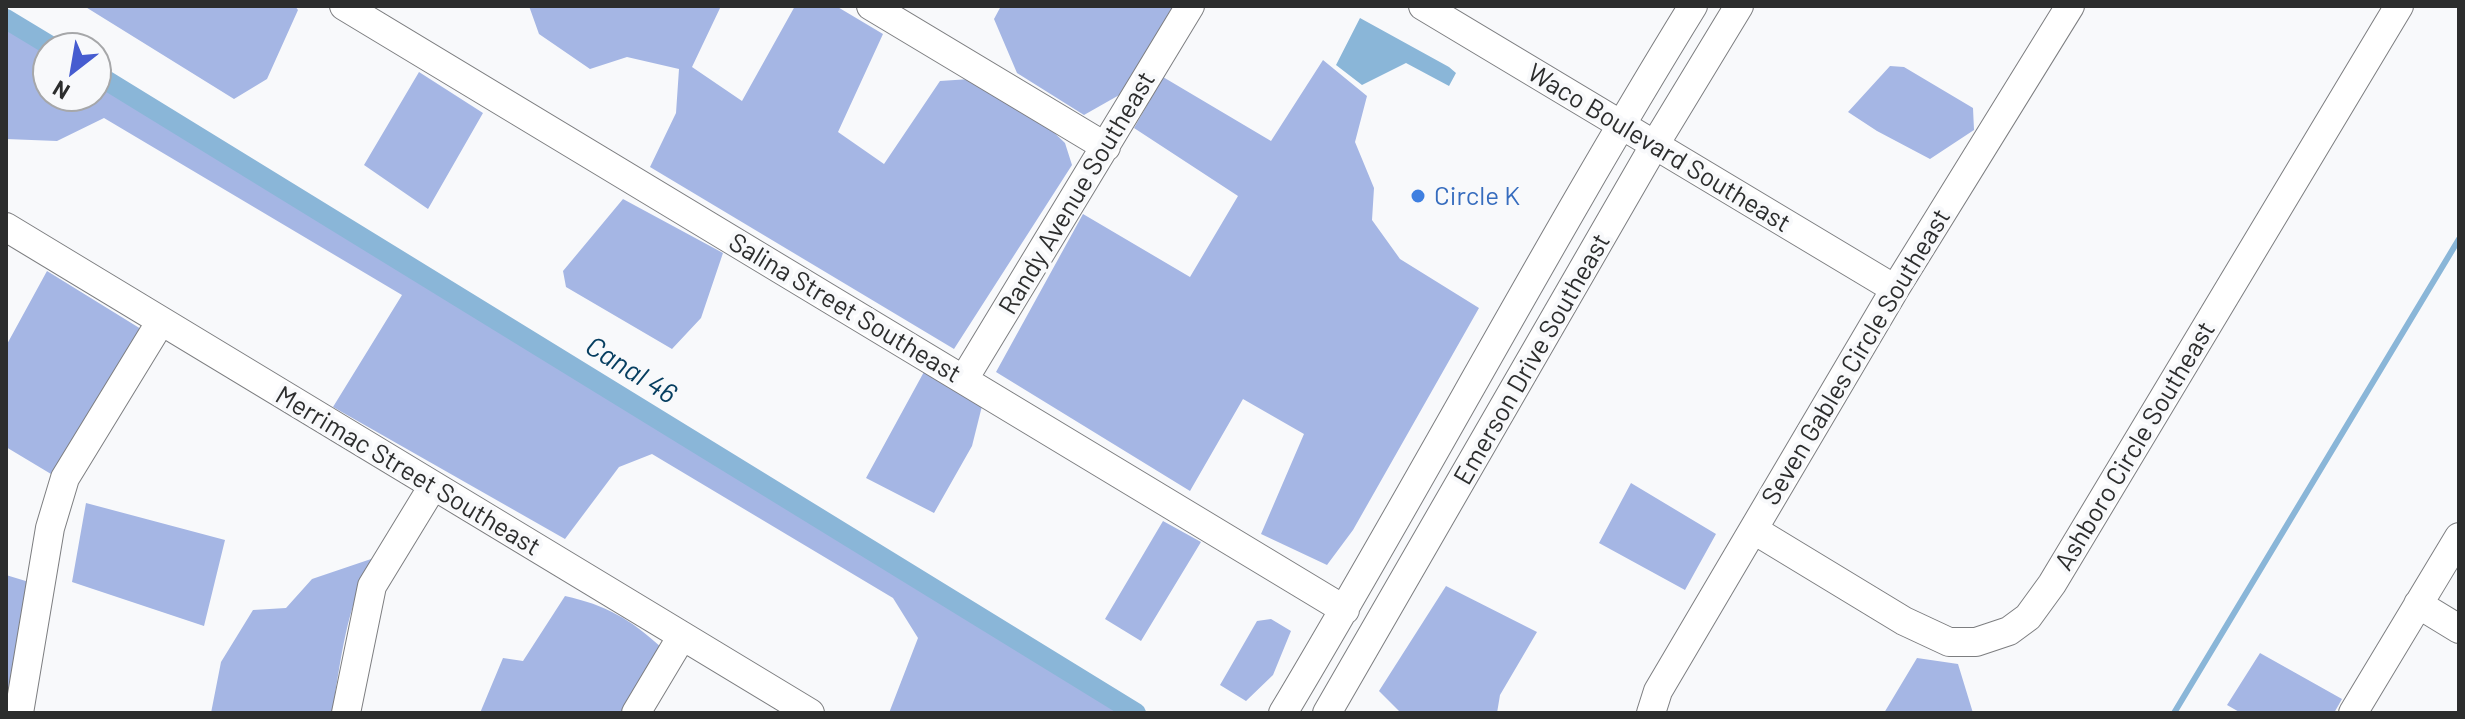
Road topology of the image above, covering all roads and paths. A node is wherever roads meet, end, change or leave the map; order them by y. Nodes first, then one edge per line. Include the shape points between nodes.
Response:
1 (344, 6) edge
2 (871, 6) edge
3 (1190, 6) edge
4 (1423, 6) edge
5 (1693, 6) edge
6 (1739, 6) edge
7 (2070, 6) edge
8 (2399, 6) edge
9 (1620, 126) junction
10 (1654, 146) junction
11 (1106, 147) junction
12 (6, 227) edge
13 (1895, 289) junction
14 (161, 321) junction
15 (964, 379) junction
16 (433, 486) junction
17 (1754, 530) junction
18 (2459, 537) edge
19 (2418, 604) junction
20 (1345, 610) junction
21 (2459, 629) edge
22 (682, 636) junction
23 (19, 713) edge
24 (346, 713) edge
25 (636, 713) edge
26 (810, 713) edge
27 (1283, 713) edge
28 (1327, 713) edge
29 (1651, 713) edge
30 (2353, 713) edge

1 - 15 street, Salina Street Southeast
2 - 11 street
3 - 11 street, Randy Avenue Southeast
4 - 9 street, Waco Boulevard Southeast
5 - 9 street, Emerson Drive Southeast
6 - 10 street, Emerson Drive Southeast
7 - 13 street, Seven Gables Circle Southeast
8 - 17 street, Ashboro Circle Southeast via 2028,617 2009,631 1976,642 1949,642 1904,621
9 - 10 street, Waco Boulevard Southeast
9 - 20 street, Emerson Drive Southeast
10 - 13 street, Waco Boulevard Southeast
10 - 28 street, Emerson Drive Southeast
11 - 15 street, Randy Avenue Southeast
12 - 14 street, Merrimac Street Southeast
13 - 17 street, Seven Gables Circle Southeast
14 - 16 street, Merrimac Street Southeast
14 - 23 street via 65,478 50,528
15 - 20 street, Salina Street Southeast
16 - 22 street, Merrimac Street Southeast
16 - 24 street via 372,586
17 - 29 street, Seven Gables Circle Southeast via 1658,691
18 - 19 street
19 - 21 street
19 - 30 street
20 - 27 street, Emerson Drive Southeast
22 - 25 street
22 - 26 street, Merrimac Street Southeast

